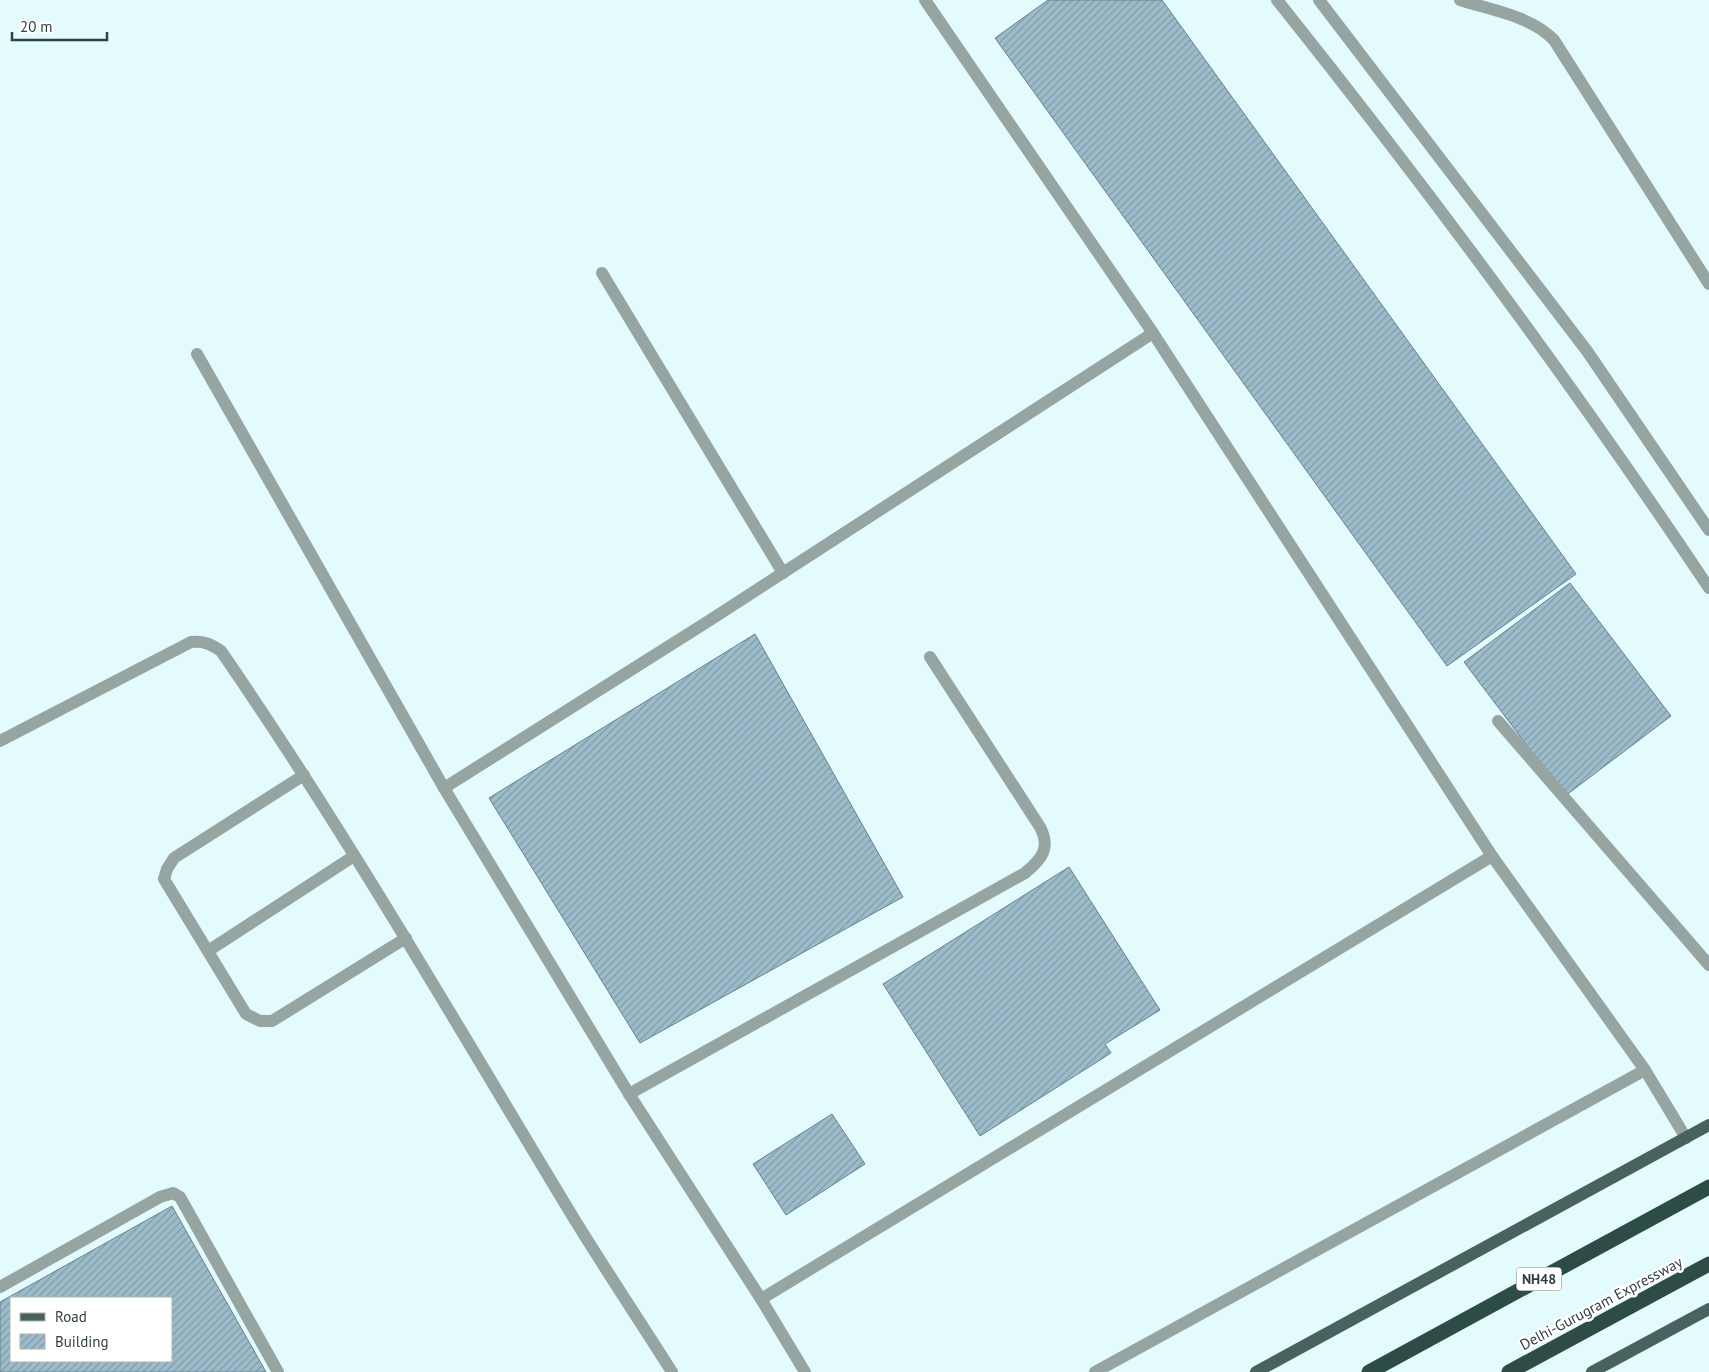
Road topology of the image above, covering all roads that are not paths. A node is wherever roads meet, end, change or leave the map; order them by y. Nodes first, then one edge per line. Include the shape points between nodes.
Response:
1 (925, 0) edge
2 (1277, 0) edge
3 (1319, 0) edge
4 (1460, 0) edge
5 (602, 273) dead end
6 (1709, 284) edge
7 (1153, 333) junction
8 (197, 354) dead end
9 (1709, 530) edge
10 (783, 572) junction
11 (1709, 588) edge
12 (930, 657) dead end
13 (1498, 721) dead end
14 (0, 741) edge
15 (304, 775) junction
16 (444, 788) junction
17 (354, 856) junction
18 (1492, 856) junction
19 (406, 938) junction
20 (208, 951) junction
21 (1709, 965) edge
22 (1645, 1070) junction
23 (630, 1094) junction
24 (1709, 1125) edge
25 (1686, 1138) junction
26 (1709, 1187) edge
27 (1709, 1264) edge
28 (0, 1287) edge
29 (762, 1300) junction
30 (1709, 1309) edge
31 (278, 1372) edge
32 (672, 1372) edge
33 (805, 1372) edge
34 (1095, 1372) edge
35 (1256, 1372) edge
36 (1369, 1372) edge
37 (1510, 1372) edge
38 (1592, 1372) edge

1 - 7 street
2 - 11 street via 1473,253
3 - 9 street via 1587,351
4 - 6 street via 1522,19 1538,26 1554,40
5 - 10 street
7 - 10 street
7 - 18 street
8 - 16 street
10 - 16 street
12 - 23 street via 1040,827 1046,846 1042,856 1025,872
13 - 21 street
14 - 15 street via 191,642 201,641 221,652
15 - 17 street
15 - 20 street via 174,858 167,869 164,878
16 - 23 street
17 - 19 street
17 - 20 street
18 - 22 street
18 - 29 street
19 - 20 street via 272,1021 260,1021 246,1014
19 - 32 street via 574,1219
22 - 25 street
22 - 34 street
23 - 29 street
24 - 25 main road
25 - 35 main road
26 - 36 highway, NH48
27 - 37 highway, Delhi-Gurugram Expressway
28 - 31 street via 160,1197 173,1193 180,1197
29 - 33 street
30 - 38 main road

